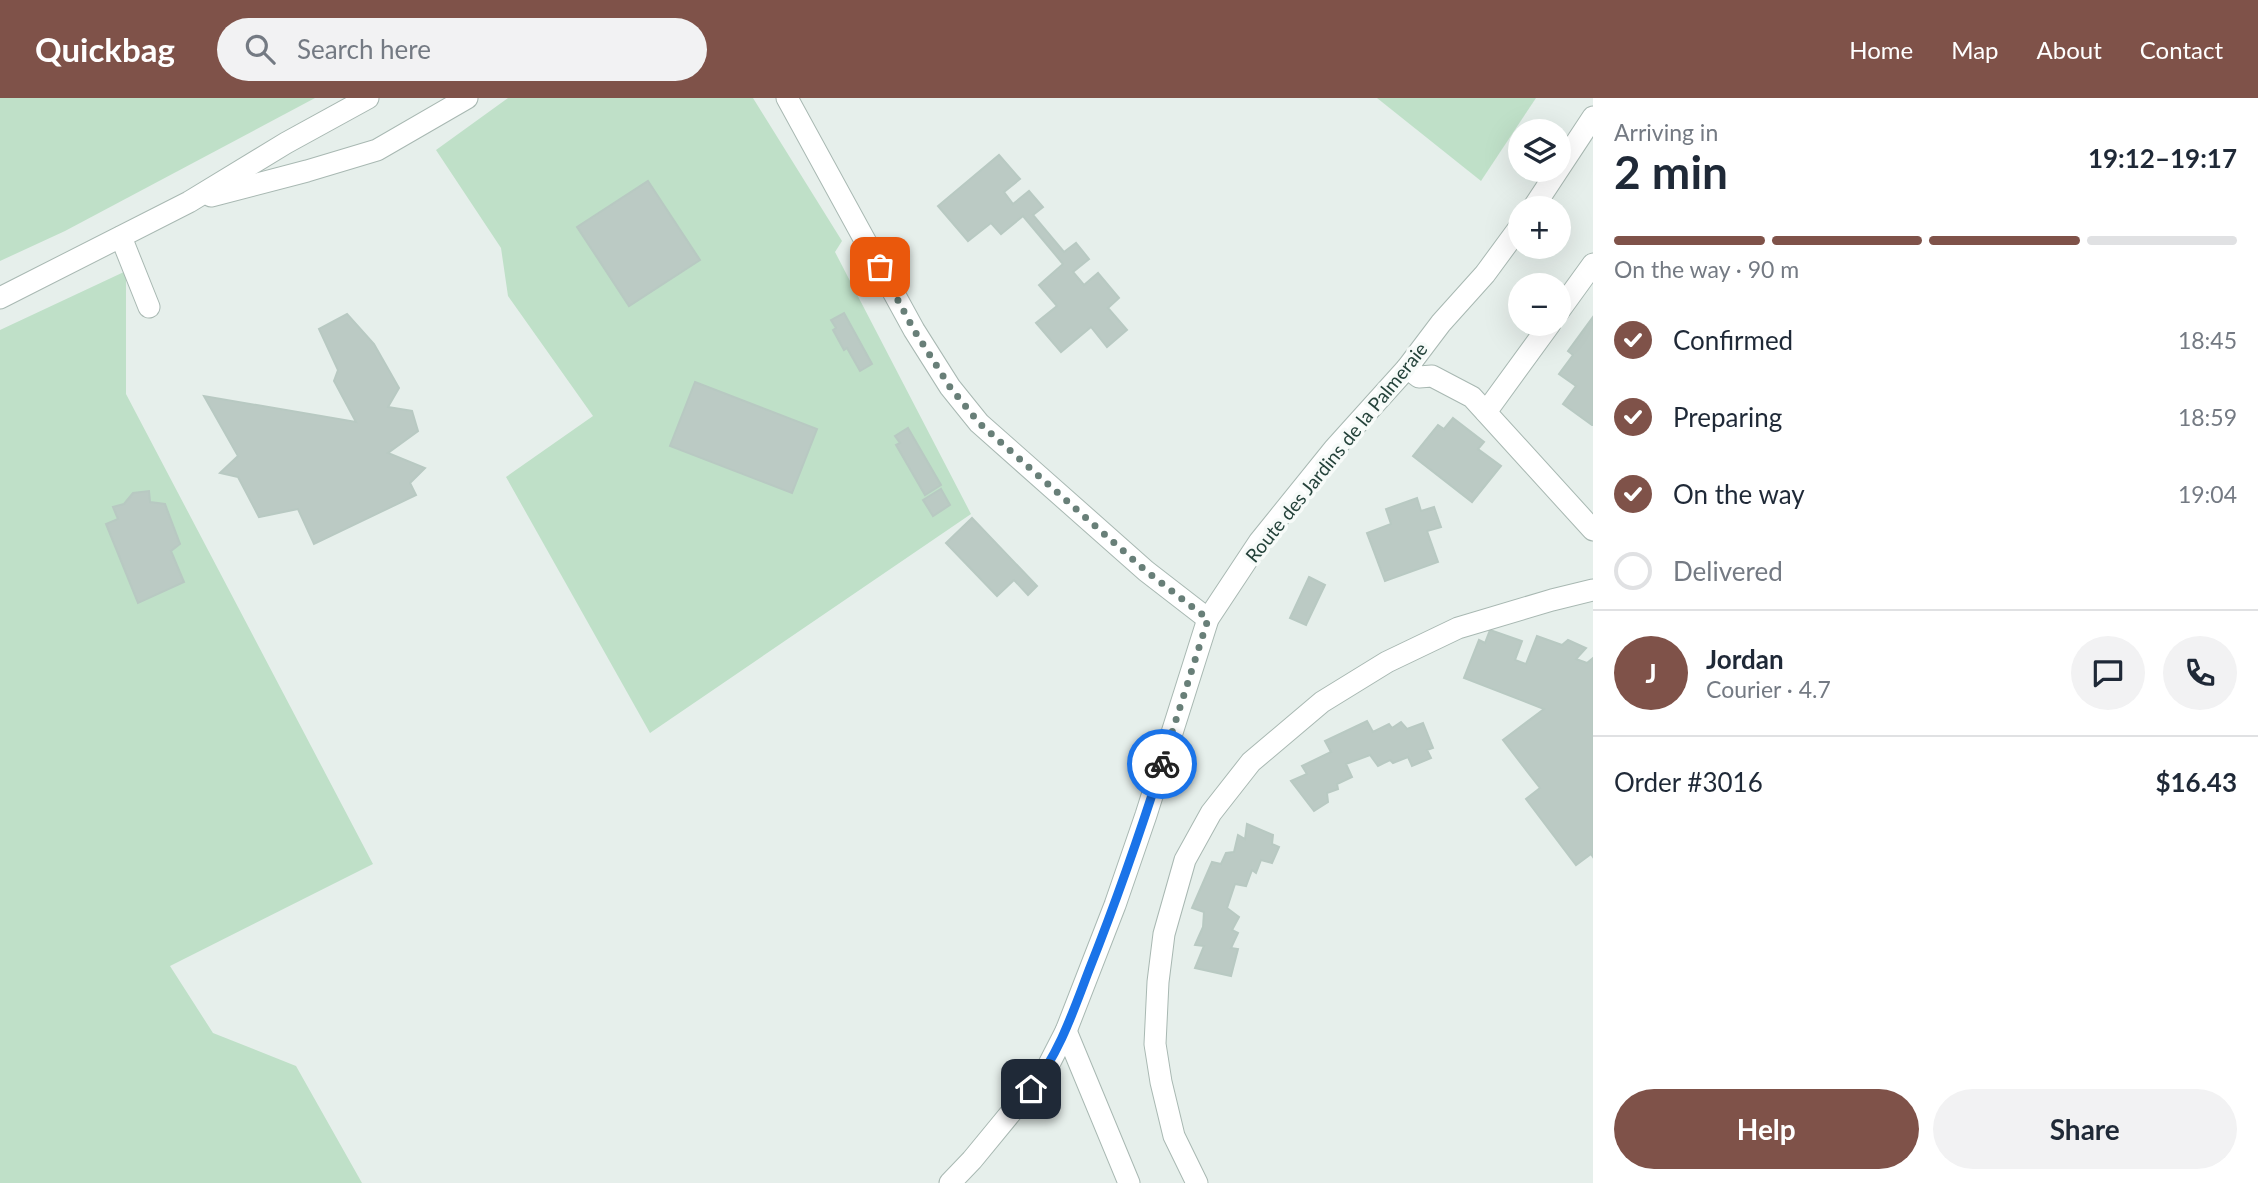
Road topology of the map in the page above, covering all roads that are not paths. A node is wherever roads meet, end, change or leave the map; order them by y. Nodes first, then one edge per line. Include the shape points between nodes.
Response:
1 (369, 98) edge
2 (467, 98) edge
3 (788, 98) edge
4 (1593, 117) edge
5 (1541, 196) edge
6 (189, 202) junction
7 (121, 237) junction
8 (1508, 243) edge
9 (1593, 264) edge
10 (1571, 294) edge
11 (0, 298) edge
12 (149, 307) dead end
13 (1541, 336) edge
14 (1407, 368) junction
15 (1486, 412) junction
16 (1593, 530) edge
17 (1593, 590) edge
18 (1208, 619) junction
19 (1066, 1031) junction
20 (950, 1183) edge
21 (1129, 1183) edge
22 (1197, 1183) edge

1 - 6 street
2 - 6 street via 377,150
3 - 18 street via 914,330 979,423 1146,571
4 - 5 street
6 - 7 street
7 - 11 street
7 - 12 street
8 - 14 street, Route des Jardins de la Palmeraie
9 - 10 street
13 - 15 street
14 - 15 street via 1472,397
14 - 18 street, Route des Jardins de la Palmeraie via 1259,542
15 - 16 street
17 - 22 street via 1458,628 1387,662 1322,702 1251,762 1211,813 1185,860 1164,934 1155,1044 1174,1136
18 - 19 street, Route des Jardins de la Palmeraie via 1120,892
19 - 20 street, Route des Jardins de la Palmeraie via 1046,1070
19 - 21 street

